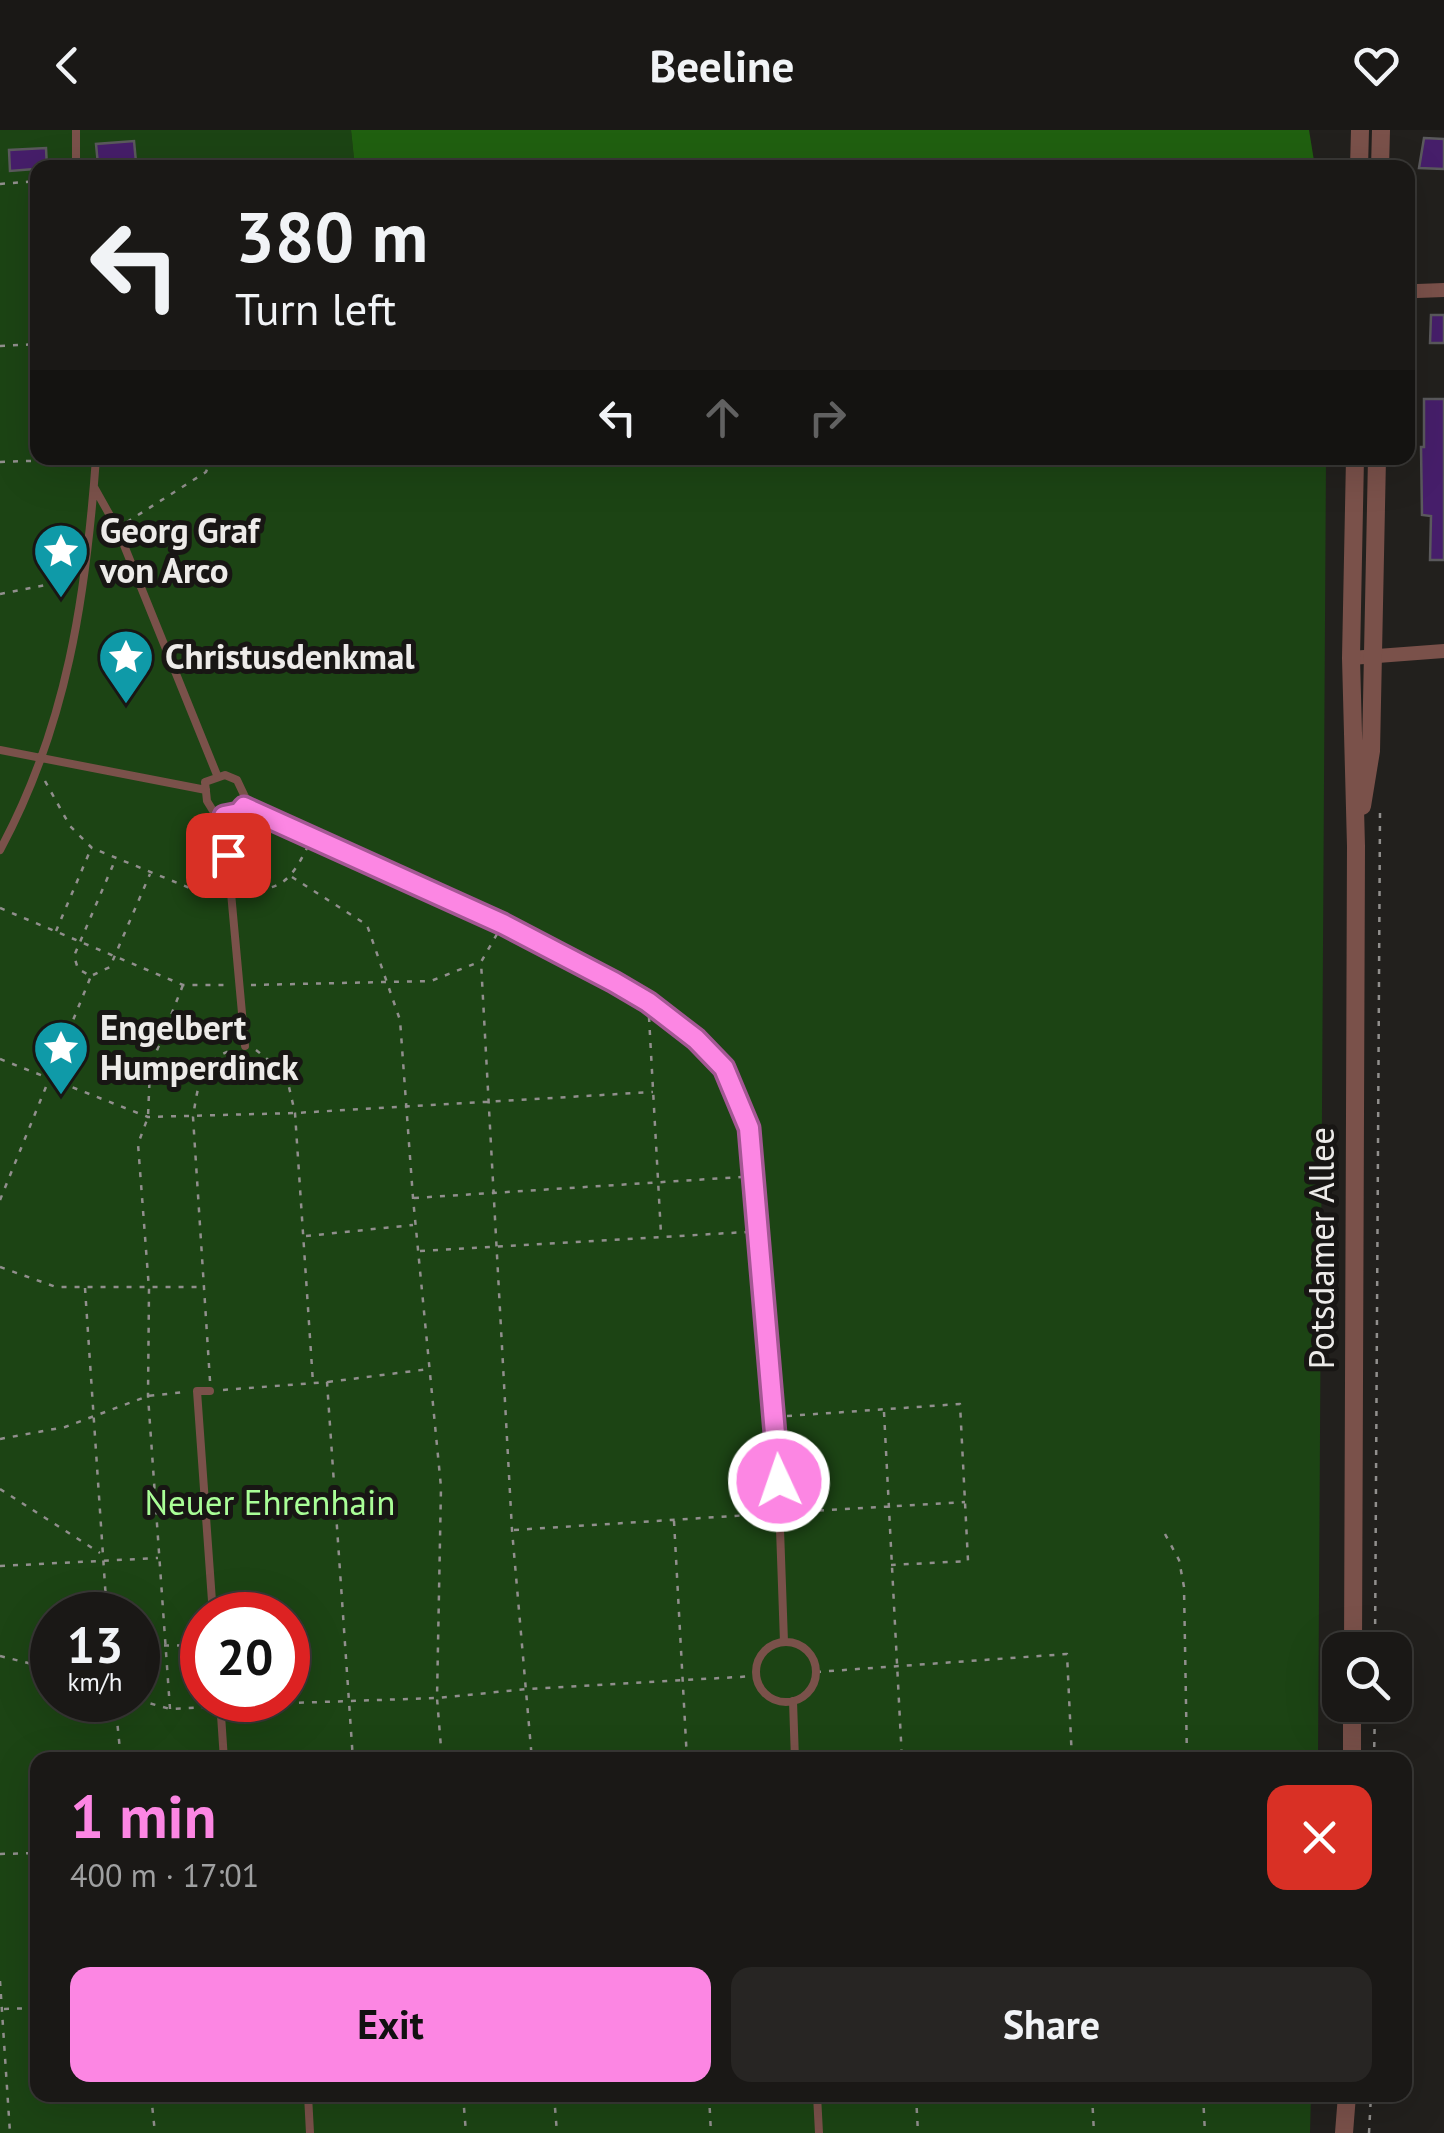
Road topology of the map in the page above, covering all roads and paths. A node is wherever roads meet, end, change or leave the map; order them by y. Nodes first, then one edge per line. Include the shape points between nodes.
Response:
1 (76, 130) edge
2 (1360, 130) edge
3 (1380, 130) edge
4 (76, 160) edge
5 (1359, 160) edge
6 (1380, 160) edge
7 (30, 182) edge
8 (0, 184) edge
9 (1444, 290) edge
10 (1417, 291) dead end
11 (30, 344) edge
12 (0, 346) edge
13 (30, 461) edge
14 (0, 462) edge
15 (96, 465) edge
16 (208, 465) edge
17 (1355, 465) edge
18 (1377, 465) edge
19 (94, 487) junction
20 (118, 528) junction
21 (86, 578) junction
22 (0, 594) edge
23 (1444, 651) edge
24 (1374, 657) junction
25 (1351, 658) junction
26 (0, 750) edge
27 (43, 758) junction
28 (39, 770) junction
29 (218, 775) junction
30 (206, 790) junction
31 (1380, 798) dead end
32 (244, 807) junction
33 (224, 816) junction
34 (312, 838) junction
35 (1356, 846) junction
36 (92, 848) junction
37 (0, 850) edge
38 (116, 858) junction
39 (150, 874) junction
40 (292, 877) junction
41 (231, 890) junction
42 (0, 908) edge
43 (503, 924) junction
44 (55, 932) junction
45 (80, 940) junction
46 (115, 956) junction
47 (480, 962) junction
48 (91, 976) junction
49 (388, 983) junction
50 (184, 984) junction
51 (240, 985) junction
52 (648, 1002) junction
53 (245, 1046) junction
54 (0, 1059) edge
55 (50, 1078) junction
56 (653, 1092) junction
57 (487, 1102) junction
58 (407, 1107) junction
59 (294, 1113) junction
60 (148, 1117) junction
61 (193, 1117) junction
62 (755, 1176) junction
63 (658, 1182) junction
64 (492, 1194) junction
65 (413, 1198) junction
66 (0, 1200) edge
67 (416, 1224) junction
68 (759, 1232) junction
69 (661, 1235) junction
70 (305, 1236) junction
71 (494, 1246) junction
72 (419, 1251) junction
73 (0, 1267) edge
74 (204, 1287) junction
75 (86, 1288) junction
76 (148, 1289) junction
77 (430, 1369) junction
78 (326, 1382) junction
79 (313, 1383) junction
80 (210, 1391) junction
81 (197, 1392) junction
82 (148, 1396) junction
83 (883, 1409) junction
84 (776, 1416) junction
85 (92, 1418) junction
86 (0, 1439) edge
87 (0, 1489) edge
88 (965, 1502) junction
89 (888, 1506) junction
90 (781, 1513) junction
91 (674, 1519) junction
92 (512, 1530) junction
93 (1165, 1534) dead end
94 (101, 1554) junction
95 (159, 1558) junction
96 (102, 1561) junction
97 (890, 1565) junction
98 (0, 1566) edge
99 (105, 1592) edge
100 (212, 1592) edge
101 (1352, 1632) edge
102 (1375, 1632) edge
103 (784, 1642) junction
104 (180, 1646) edge
105 (160, 1647) edge
106 (166, 1647) junction
107 (0, 1656) edge
108 (30, 1664) edge
109 (896, 1666) junction
110 (816, 1672) junction
111 (756, 1676) junction
112 (681, 1680) junction
113 (527, 1689) junction
114 (436, 1698) junction
115 (348, 1700) junction
116 (310, 1701) edge
117 (793, 1701) junction
118 (160, 1706) edge
119 (180, 1707) edge
120 (170, 1708) junction
121 (117, 1722) edge
122 (221, 1722) edge
123 (1352, 1722) edge
124 (1375, 1722) edge
125 (120, 1752) edge
126 (223, 1752) edge
127 (352, 1752) edge
128 (441, 1752) edge
129 (531, 1752) edge
130 (686, 1752) edge
131 (796, 1752) edge
132 (901, 1752) edge
133 (1072, 1752) edge
134 (1188, 1752) edge
135 (1352, 1752) edge
136 (1374, 1752) edge
137 (30, 1852) edge
138 (0, 1854) edge
139 (0, 1981) edge
140 (30, 2008) edge
141 (1, 2009) edge
142 (153, 2102) edge
143 (308, 2102) edge
144 (464, 2102) edge
145 (555, 2102) edge
146 (709, 2102) edge
147 (817, 2102) edge
148 (916, 2102) edge
149 (1092, 2102) edge
150 (1203, 2102) edge
151 (1346, 2102) edge
152 (1370, 2102) edge
153 (10, 2133) edge
154 (155, 2133) edge
155 (310, 2133) edge
156 (466, 2133) edge
157 (557, 2133) edge
158 (711, 2133) edge
159 (819, 2133) edge
160 (918, 2133) edge
161 (1094, 2133) edge
162 (1205, 2133) edge
163 (1344, 2133) edge
164 (1369, 2133) edge

1 - 4 lane
2 - 5 street
3 - 6 street
7 - 8 path
9 - 10 street
11 - 12 path
13 - 14 path
15 - 19 lane
16 - 20 path
17 - 25 street, Potsdamer Allee
18 - 24 street, Potsdamer Allee
19 - 20 lane
19 - 21 lane
20 - 29 lane
21 - 22 path
21 - 27 lane
23 - 24 street
24 - 25 street
24 - 35 street, Potsdamer Allee via 1371,750
25 - 35 street, Potsdamer Allee
26 - 27 lane
27 - 28 lane
27 - 30 lane
28 - 36 path via 70,826
28 - 37 lane
29 - 30 lane via 205,782
29 - 32 lane via 242,785
30 - 33 lane via 215,814
31 - 102 path
32 - 33 lane
32 - 34 lane
33 - 41 lane
34 - 40 path
34 - 43 lane
35 - 101 street, Potsdamer Allee
36 - 38 path
36 - 44 path
38 - 39 path
38 - 45 path
39 - 41 path via 197,891
39 - 46 path
40 - 41 path via 264,890
40 - 49 path via 367,925
41 - 51 lane
42 - 44 path
43 - 47 path
43 - 52 lane
44 - 45 path
45 - 46 path
45 - 48 path via 74,956 78,969
46 - 48 path
46 - 50 path
47 - 49 path via 431,980
47 - 57 path
48 - 55 path
49 - 51 path
49 - 58 path via 400,1020
50 - 51 path
50 - 60 path via 150,1068
51 - 53 lane
52 - 56 path
52 - 62 lane via 724,1068 749,1128
53 - 59 path via 286,1074
53 - 61 path via 226,1051 199,1076
54 - 55 path
55 - 60 path
55 - 66 path
56 - 57 path
56 - 63 path
57 - 58 path
57 - 64 path
58 - 59 path
58 - 65 path
59 - 61 path
59 - 70 path
60 - 61 path
60 - 76 path via 138,1144
61 - 74 path
62 - 63 path
62 - 68 lane
63 - 64 path
63 - 69 path
64 - 65 path
64 - 71 path
65 - 67 path
67 - 70 path
67 - 72 path
68 - 69 path
68 - 84 lane
69 - 71 path
70 - 79 path
71 - 72 path
71 - 92 path
72 - 77 path
73 - 75 path via 56,1287
74 - 76 path
74 - 80 path
75 - 76 path
75 - 85 path
76 - 82 path
77 - 78 path
77 - 114 path via 441,1488
78 - 79 path
78 - 115 path
79 - 80 path
80 - 81 lane
81 - 82 path
81 - 100 lane
82 - 85 path
82 - 95 path
83 - 84 path
83 - 88 path via 960,1404
83 - 89 path
84 - 90 lane
85 - 86 path
85 - 94 path
87 - 94 path
88 - 89 path
88 - 97 path via 968,1561
89 - 90 path
89 - 97 path
90 - 91 path
90 - 103 lane
91 - 92 path
91 - 112 path
92 - 113 path
93 - 134 path via 1184,1587
94 - 96 path
95 - 96 path
95 - 106 path
96 - 98 path
96 - 99 path
97 - 109 path
103 - 110 lane via 803,1647
103 - 111 lane via 766,1649
104 - 106 path
105 - 106 path
106 - 120 path
107 - 108 path
109 - 110 path
109 - 132 path
109 - 133 path via 1068,1654
110 - 117 lane via 809,1690
111 - 112 path
111 - 117 lane via 765,1694
112 - 113 path
112 - 130 path
113 - 114 path
113 - 129 path
114 - 115 path
114 - 128 path
115 - 116 path
115 - 127 path
117 - 131 lane
118 - 120 path
119 - 120 path
121 - 125 path
122 - 126 lane
123 - 135 street
124 - 136 path
137 - 138 path
139 - 141 path
140 - 141 path
141 - 153 path
142 - 154 path
143 - 155 lane
144 - 156 path
145 - 157 path
146 - 158 path
147 - 159 lane
148 - 160 path
149 - 161 path
150 - 162 path
151 - 163 street
152 - 164 path

